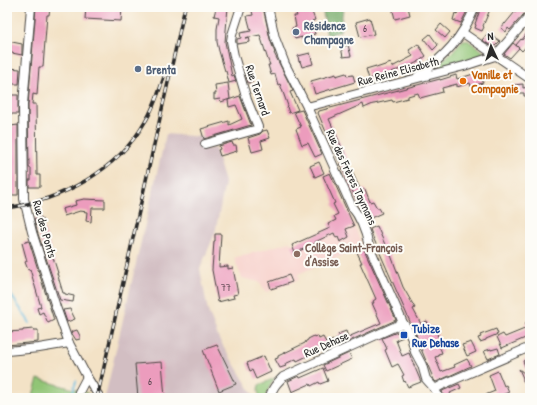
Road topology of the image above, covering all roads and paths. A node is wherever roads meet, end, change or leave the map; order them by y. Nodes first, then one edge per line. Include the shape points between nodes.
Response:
1 (31, 7) edge
2 (241, 7) edge
3 (268, 7) edge
4 (475, 7) edge
5 (530, 16) edge
6 (463, 33) junction
7 (495, 56) junction
8 (414, 79) junction
9 (530, 79) edge
10 (307, 108) junction
11 (205, 144) dead end
12 (403, 323) junction
13 (69, 343) junction
14 (530, 346) edge
15 (7, 351) edge
16 (87, 377) junction
17 (435, 389) junction
18 (77, 398) edge
19 (100, 398) edge
20 (270, 398) edge
21 (439, 398) edge

1 - 13 street, Rue des Ponts via 23,105 24,199 34,239
2 - 11 street, Rue Ternard via 231,41 247,100 258,129
3 - 10 street, Rue des Frères Taymans via 285,64
4 - 6 street
5 - 7 street
6 - 7 street
6 - 8 street via 435,64
7 - 8 street, Rue Reine Elisabeth
7 - 9 street
8 - 10 street, Rue Reine Elisabeth
10 - 12 street, Rue des Frères Taymans via 352,207 359,217
12 - 17 street, Rue des Frères Taymans via 411,336 426,379
12 - 20 street, Rue Dehase via 283,377 271,392
13 - 15 street
13 - 16 street, Rue des Ponts
14 - 17 street
16 - 18 street
16 - 19 street, Rue des Ponts
17 - 21 street, Rue des Frères Taymans

